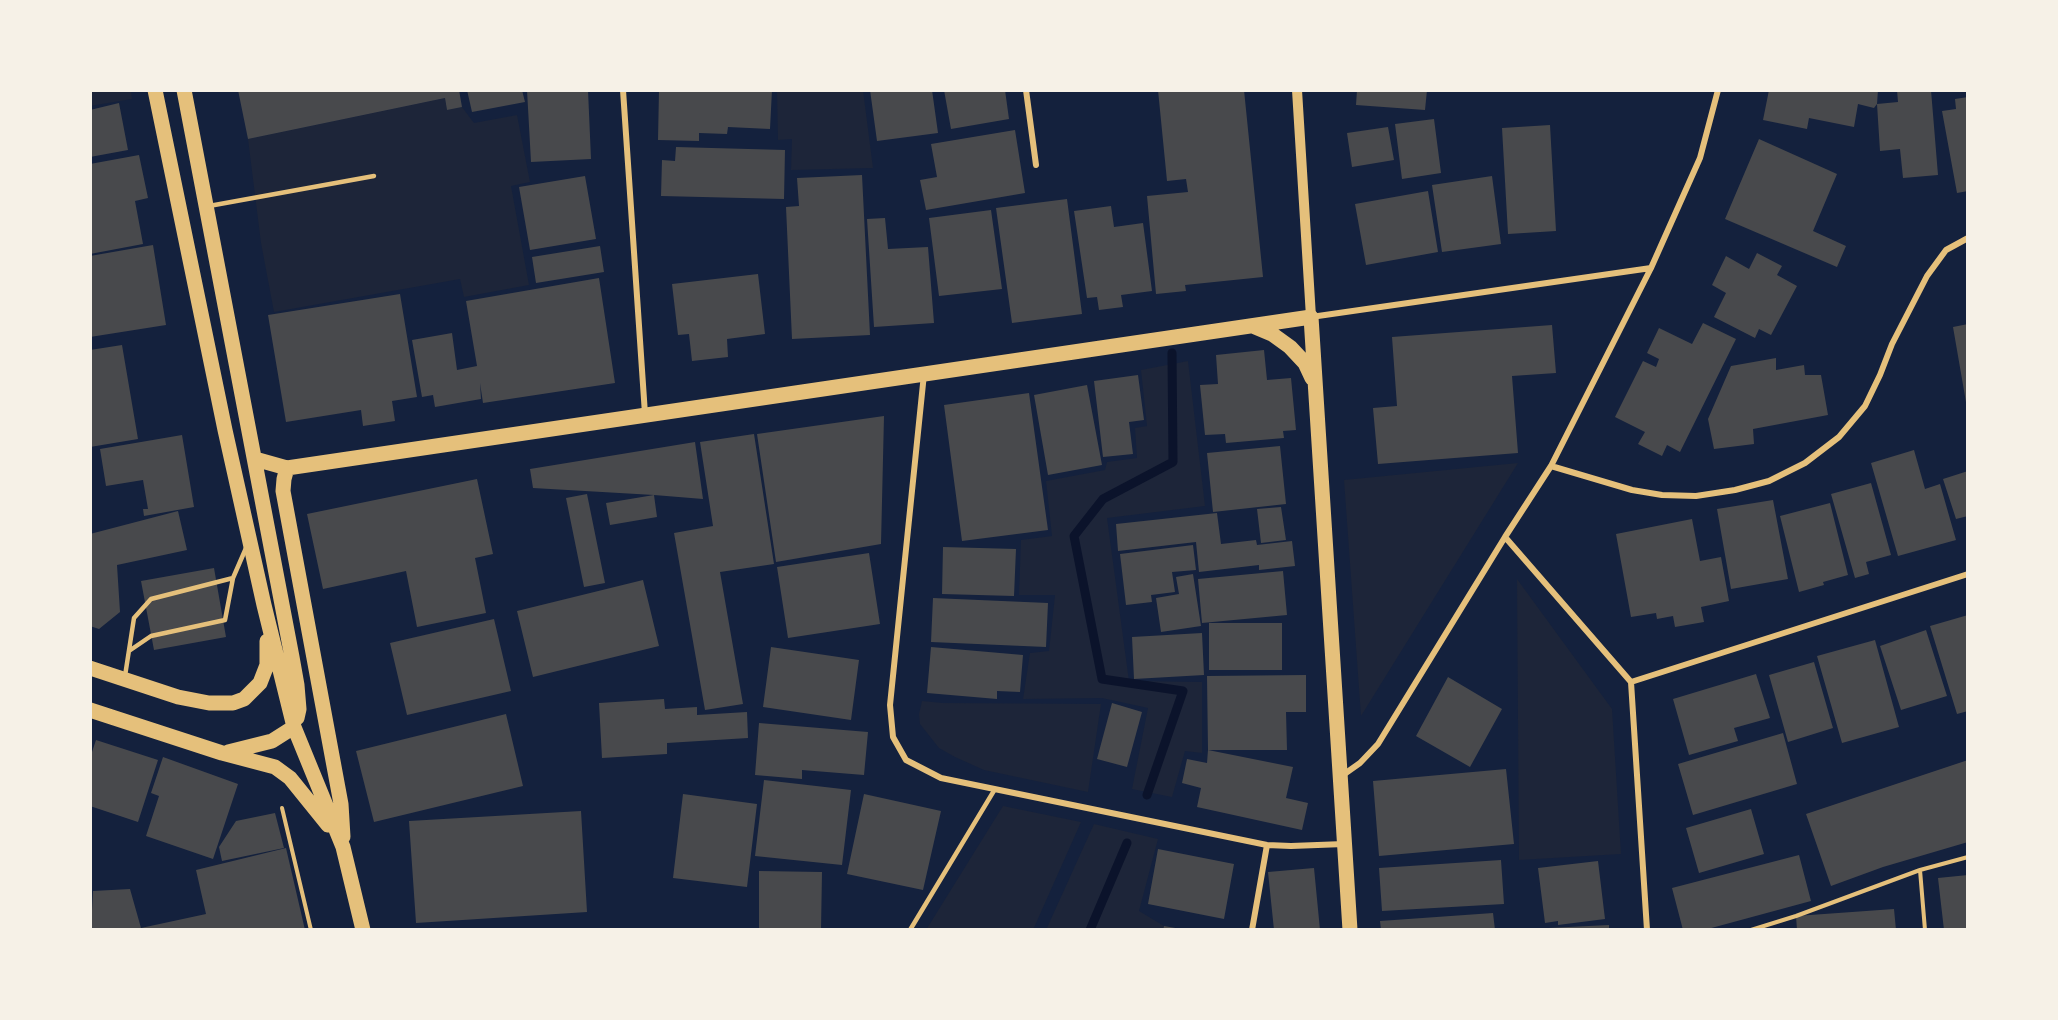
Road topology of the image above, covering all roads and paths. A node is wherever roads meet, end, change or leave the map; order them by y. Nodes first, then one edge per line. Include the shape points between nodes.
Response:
1 (155, 90) edge
2 (184, 90) edge
3 (623, 90) edge
4 (1026, 90) edge
5 (1297, 90) edge
6 (1718, 90) edge
7 (1036, 165) dead end
8 (374, 176) dead end
9 (206, 207) junction
10 (1968, 238) edge
11 (1651, 268) junction
12 (1311, 317) junction
13 (1252, 325) junction
14 (924, 374) junction
15 (1315, 383) junction
16 (645, 415) junction
17 (255, 459) junction
18 (1551, 466) junction
19 (287, 468) junction
20 (1505, 537) junction
21 (249, 540) junction
22 (1968, 574) edge
23 (233, 578) junction
24 (264, 605) junction
25 (129, 651) junction
26 (90, 668) edge
27 (125, 679) junction
28 (1631, 682) junction
29 (90, 710) edge
30 (294, 727) junction
31 (222, 753) junction
32 (1340, 777) junction
33 (995, 789) junction
34 (280, 799) dead end
35 (1344, 843) junction
36 (1267, 845) junction
37 (343, 847) junction
38 (1968, 856) edge
39 (1920, 870) junction
40 (311, 930) edge
41 (363, 930) edge
42 (910, 930) edge
43 (1251, 930) edge
44 (1350, 930) edge
45 (1647, 930) edge
46 (1751, 930) edge
47 (1925, 930) edge

1 - 21 main road
2 - 9 main road
3 - 16 street
4 - 7 street
5 - 12 street
6 - 11 street via 1700,158
8 - 9 lane
9 - 17 main road
10 - 18 street via 1946,250 1927,276 1865,406 1839,437 1805,463 1769,481 1696,496 1632,490
11 - 12 street
11 - 18 street
12 - 13 main road
12 - 15 main road
13 - 14 main road
13 - 15 main road via 1290,346
14 - 16 main road
14 - 33 street via 890,705 893,737 906,760 940,778
15 - 32 main road
16 - 19 main road
17 - 19 main road
17 - 30 main road via 297,685 299,709
18 - 20 street
19 - 37 main road via 283,491 341,804
20 - 28 street
20 - 32 street via 1378,744
21 - 23 lane
21 - 24 main road
22 - 28 street
23 - 25 lane via 151,599 134,618
23 - 25 lane via 225,620 151,636
24 - 27 main road via 267,665 260,684 244,699 209,703
24 - 30 main road
25 - 27 lane
26 - 27 main road
28 - 45 street
29 - 31 main road
30 - 31 main road via 272,741
30 - 37 main road
31 - 37 main road via 275,767 290,778
32 - 35 main road
33 - 36 street
33 - 42 lane
34 - 40 path
35 - 36 street
35 - 44 main road
36 - 43 street
37 - 41 main road
38 - 39 path
39 - 46 path
39 - 47 path

